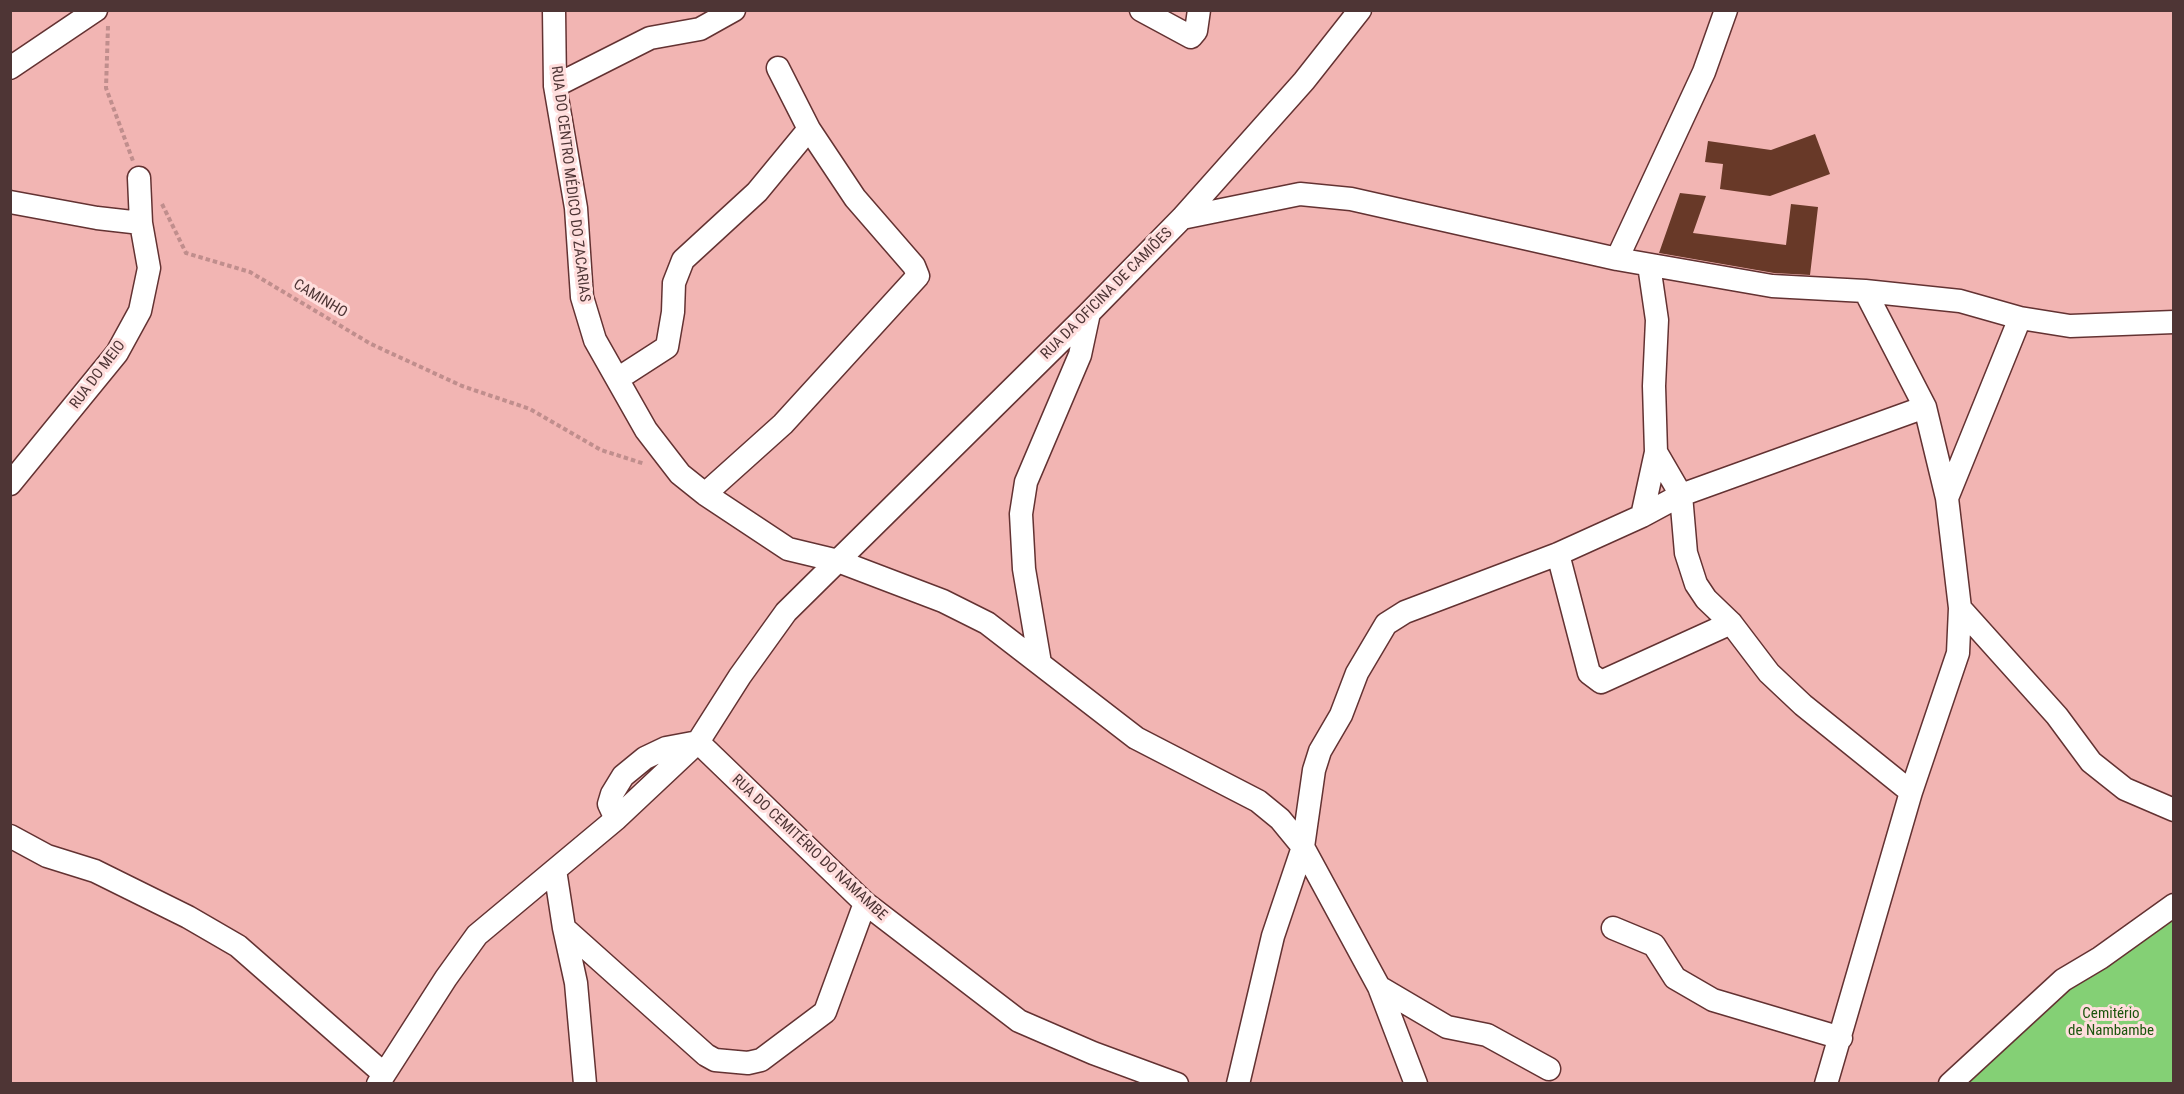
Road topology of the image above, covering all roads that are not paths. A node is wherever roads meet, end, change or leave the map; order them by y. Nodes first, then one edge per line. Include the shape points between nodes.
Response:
1 (554, 10) edge
2 (734, 10) edge
3 (1141, 10) edge
4 (1199, 10) edge
5 (1360, 10) edge
6 (1726, 10) edge
7 (102, 16) edge
8 (10, 68) edge
9 (778, 68) dead end
10 (555, 86) junction
11 (808, 129) junction
12 (139, 178) road end
13 (10, 202) edge
14 (1182, 218) junction
15 (141, 223) junction
16 (1617, 260) junction
17 (1649, 265) junction
18 (1865, 291) junction
19 (1089, 314) junction
20 (2020, 318) junction
21 (2174, 322) edge
22 (619, 378) junction
23 (1925, 407) junction
24 (1656, 452) junction
25 (10, 484) edge
26 (705, 494) junction
27 (1681, 495) junction
28 (1947, 498) junction
29 (1642, 516) junction
30 (1558, 554) junction
31 (838, 561) junction
32 (1960, 608) junction
33 (1731, 623) junction
34 (1040, 663) junction
35 (698, 742) junction
36 (1911, 792) junction
37 (2174, 810) edge
38 (10, 836) edge
39 (1304, 847) junction
40 (555, 870) junction
41 (865, 903) junction
42 (2174, 905) edge
43 (1613, 927) dead end
44 (564, 928) junction
45 (1379, 987) junction
46 (1841, 1038) junction
47 (1549, 1069) dead end
48 (381, 1079) edge
49 (585, 1083) edge
50 (1177, 1083) edge
51 (1238, 1083) edge
52 (1416, 1083) edge
53 (1826, 1083) edge
54 (1950, 1083) edge

1 - 10 street, RUA DO CENTRO MÉDICO DO ZACARIAS
2 - 10 street via 700,29 650,38
3 - 4 street via 1191,37 1196,31
5 - 14 street, RUA DA OFICINA DE CAMIÕES via 1304,81
6 - 16 street via 1704,72
7 - 8 street
9 - 11 street
10 - 22 street, RUA DO CENTRO MÉDICO DO ZACARIAS via 576,208 582,297 596,340
11 - 22 street via 757,192 683,260 674,283 667,347
11 - 26 street via 855,198 914,266 918,276 783,423
12 - 15 street, RUA DO MEIO
13 - 15 street
14 - 16 street via 1300,194 1351,199
14 - 19 street, RUA DA OFICINA DE CAMIÕES
15 - 25 street, RUA DO MEIO via 149,268 140,311 117,353
16 - 17 street
17 - 18 street via 1772,286
17 - 24 street via 1657,320
18 - 20 street via 1960,301
18 - 23 street
19 - 31 street, RUA DA OFICINA DE CAMIÕES
19 - 34 street via 1080,355 1026,482 1021,514 1024,569
20 - 21 street via 2070,326
20 - 28 street
22 - 26 street, RUA DO CENTRO MÉDICO DO ZACARIAS via 646,430 680,474
23 - 27 street
23 - 28 street
24 - 27 street
24 - 29 street
26 - 31 street, RUA DO CENTRO MÉDICO DO ZACARIAS via 788,549
27 - 29 street
27 - 33 street via 1686,553 1696,584
28 - 32 street
29 - 30 street
30 - 33 street via 1590,673 1602,682
30 - 39 street via 1405,612 1386,624 1357,673 1341,715 1320,752
31 - 34 street, RUA DO CENTRO MÉDICO DO ZACARIAS via 978,618
31 - 35 street, RUA DA OFICINA DE CAMIÕES via 786,612
32 - 36 street via 1958,653
32 - 37 street via 2057,716 2091,762 2125,789
33 - 36 street via 1769,673 1803,705
34 - 39 street, RUA DO CENTRO MÉDICO DO ZACARIAS via 1136,738 1258,801
35 - 40 street, RUA DA OFICINA DE CAMIÕES
35 - 41 street, RUA DO CEMITÉRIO DO NAMAMBE
36 - 46 street
38 - 48 street via 48,856 95,871 238,946
39 - 45 street, RUA DO CENTRO MÉDICO DO ZACARIAS
39 - 51 street via 1273,936
40 - 44 street
40 - 48 street, RUA DA OFICINA DE CAMIÕES via 477,934
41 - 44 street via 825,1012 762,1060 748,1063 715,1060 706,1055
41 - 50 street, RUA DO CEMITÉRIO DO NAMAMBE via 1019,1021 1092,1053
42 - 54 street via 2063,980
43 - 46 street via 1654,945 1675,978 1713,1000
44 - 49 street via 576,983
45 - 47 street via 1447,1027 1496,1039
45 - 52 street, RUA DO CENTRO MÉDICO DO ZACARIAS
46 - 53 street

